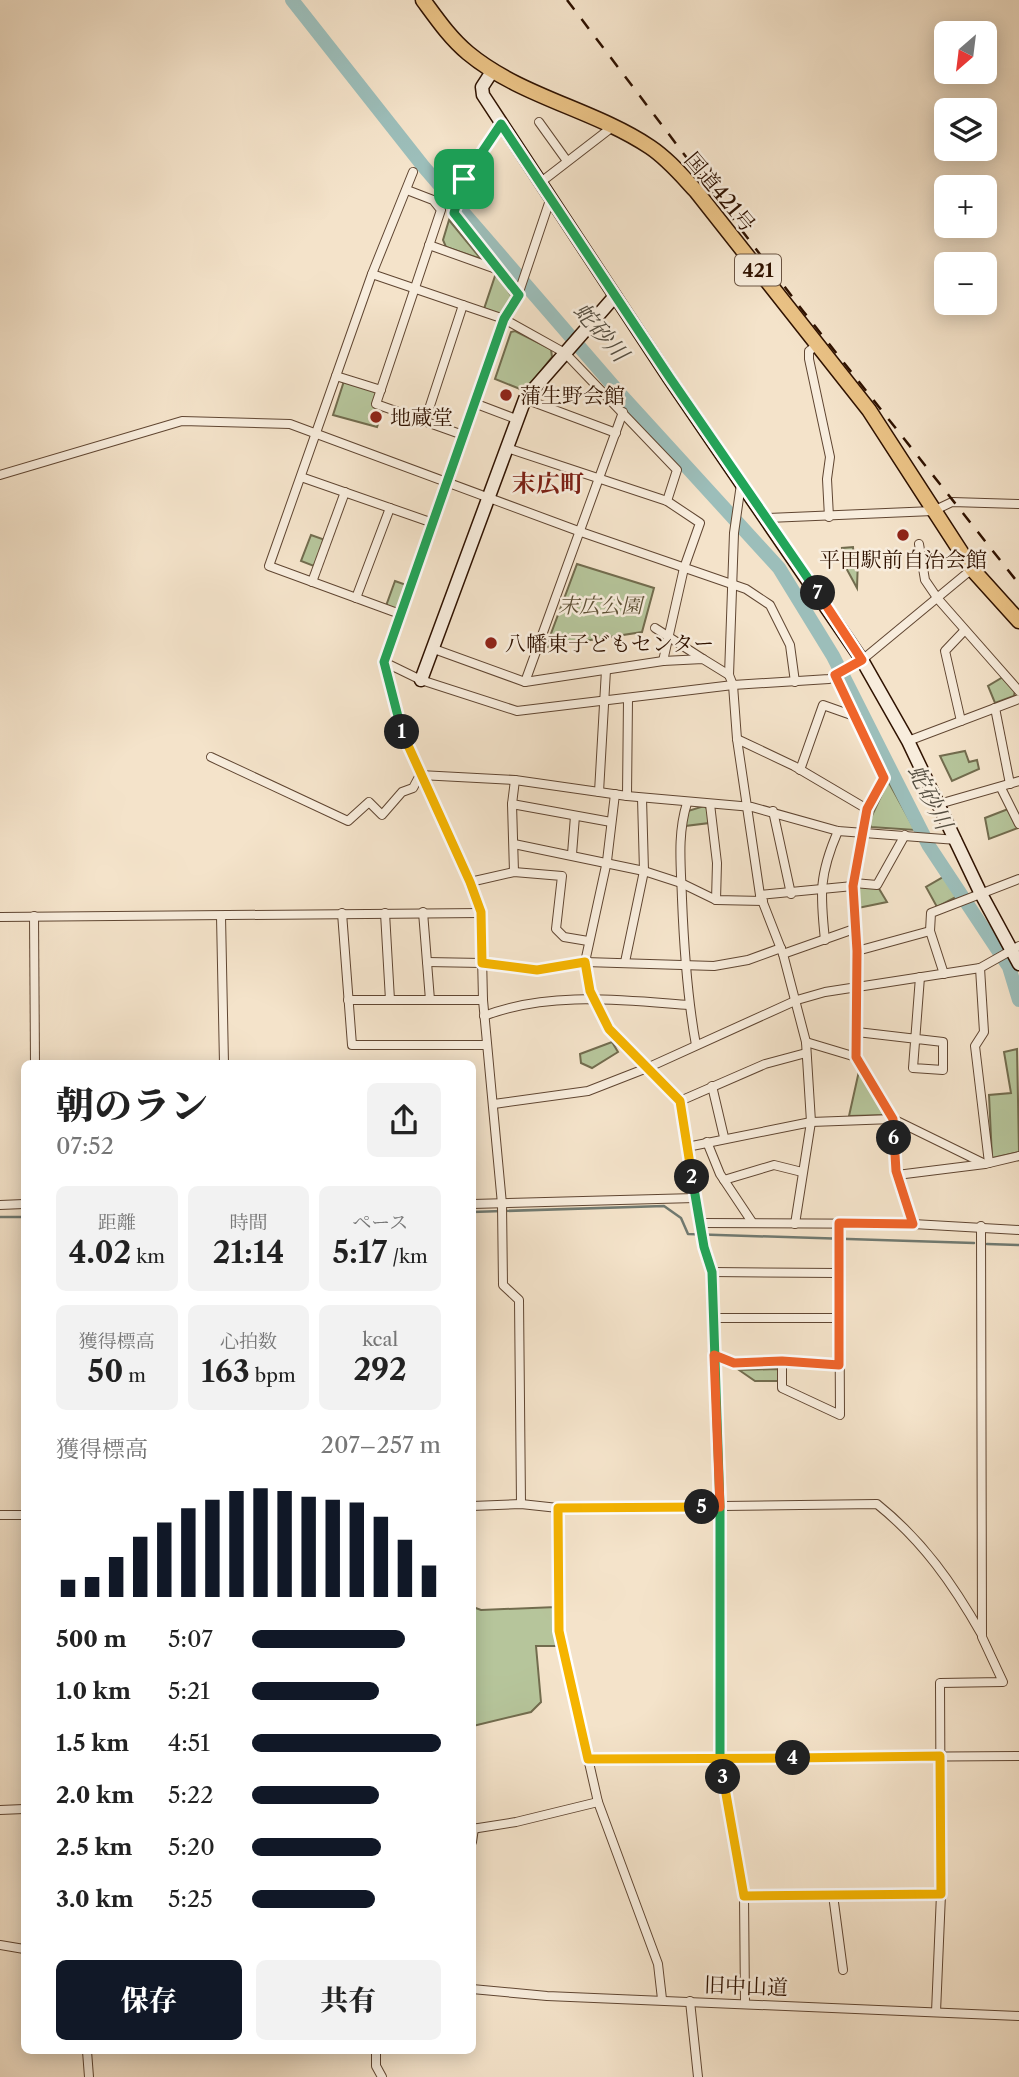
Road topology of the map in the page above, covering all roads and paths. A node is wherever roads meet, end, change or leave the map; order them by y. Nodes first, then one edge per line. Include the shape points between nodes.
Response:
1 (423, 0) edge
2 (493, 70) junction
3 (539, 122) dead end
4 (501, 124) junction
5 (611, 128) junction
6 (568, 161) junction
7 (413, 173) dead end
8 (541, 181) junction
9 (407, 190) junction
10 (551, 197) junction
11 (429, 245) junction
12 (497, 269) junction
13 (372, 274) junction
14 (415, 288) junction
15 (519, 295) junction
16 (615, 296) junction
17 (463, 305) junction
18 (504, 319) junction
19 (819, 344) junction
20 (565, 353) junction
21 (336, 376) junction
22 (381, 390) junction
23 (525, 399) junction
24 (474, 403) junction
25 (623, 412) junction
26 (516, 419) junction
27 (425, 421) junction
28 (616, 433) junction
29 (316, 435) junction
30 (463, 435) junction
31 (507, 448) junction
32 (0, 475) edge
33 (301, 477) junction
34 (600, 480) junction
35 (447, 481) junction
36 (742, 481) junction
37 (345, 492) junction
38 (489, 497) junction
39 (667, 501) junction
40 (1019, 504) edge
41 (390, 508) junction
42 (933, 511) junction
43 (829, 517) junction
44 (768, 518) junction
45 (433, 523) junction
46 (581, 532) junction
47 (919, 544) dead end
48 (684, 568) junction
49 (971, 569) junction
50 (312, 582) junction
51 (732, 585) junction
52 (356, 598) junction
53 (938, 599) junction
54 (400, 614) junction
55 (1019, 621) edge
56 (655, 628) dead end
57 (964, 631) junction
58 (668, 636) junction
59 (434, 649) junction
60 (703, 659) junction
61 (862, 660) junction
62 (663, 661) junction
63 (384, 662) junction
64 (606, 670) junction
65 (729, 674) junction
66 (837, 674) junction
67 (421, 680) junction
68 (525, 682) junction
69 (795, 682) junction
70 (733, 685) junction
71 (1019, 691) edge
72 (628, 699) junction
73 (1019, 699) edge
74 (606, 702) junction
75 (995, 708) junction
76 (857, 717) junction
77 (961, 721) junction
78 (737, 738) junction
79 (908, 741) junction
80 (211, 757) dead end
81 (800, 769) junction
82 (420, 775) junction
83 (515, 780) junction
84 (1014, 783) edge
85 (1001, 788) junction
86 (599, 792) junction
87 (615, 794) junction
88 (627, 796) junction
89 (642, 798) junction
90 (687, 803) junction
91 (512, 804) junction
92 (710, 804) junction
93 (939, 804) junction
94 (746, 809) junction
95 (867, 809) junction
96 (773, 811) junction
97 (575, 816) junction
98 (611, 821) junction
99 (1019, 824) edge
100 (838, 831) junction
101 (864, 833) junction
102 (905, 835) junction
103 (957, 840) junction
104 (514, 845) junction
105 (572, 854) junction
106 (607, 861) junction
107 (644, 871) junction
108 (514, 872) junction
109 (1019, 879) edge
110 (470, 882) junction
111 (681, 883) junction
112 (853, 885) junction
113 (820, 888) junction
114 (980, 892) junction
115 (791, 894) junction
116 (762, 898) junction
117 (716, 900) junction
118 (423, 912) junction
119 (481, 912) junction
120 (385, 913) junction
121 (342, 914) junction
122 (34, 916) junction
123 (221, 916) junction
124 (0, 917) edge
125 (854, 929) junction
126 (930, 931) junction
127 (825, 940) junction
128 (588, 942) junction
129 (1016, 948) edge
130 (782, 951) junction
131 (857, 951) junction
132 (427, 962) junction
133 (585, 962) junction
134 (625, 962) junction
135 (482, 963) junction
136 (1019, 964) edge
137 (685, 966) junction
138 (980, 968) junction
139 (944, 974) junction
140 (920, 977) junction
141 (857, 986) junction
142 (593, 998) junction
143 (348, 1000) junction
144 (390, 1000) junction
145 (430, 1000) junction
146 (483, 1000) junction
147 (797, 1000) junction
148 (689, 1005) junction
149 (484, 1016) junction
150 (857, 1032) junction
151 (915, 1039) junction
152 (806, 1042) junction
153 (486, 1045) junction
154 (696, 1045) junction
155 (806, 1053) junction
156 (856, 1057) junction
157 (34, 1060) edge
158 (224, 1060) edge
159 (647, 1068) junction
160 (712, 1086) junction
161 (680, 1101) junction
162 (494, 1104) junction
163 (893, 1119) junction
164 (811, 1122) junction
165 (724, 1137) junction
166 (707, 1142) junction
167 (687, 1147) junction
168 (1019, 1156) edge
169 (987, 1163) junction
170 (802, 1172) junction
171 (897, 1175) junction
172 (724, 1180) junction
173 (695, 1198) junction
174 (21, 1204) edge
175 (476, 1204) edge
176 (502, 1204) junction
177 (0, 1205) edge
178 (752, 1222) junction
179 (701, 1223) junction
180 (795, 1223) junction
181 (839, 1223) junction
182 (913, 1224) junction
183 (981, 1226) junction
184 (1019, 1230) edge
185 (712, 1272) junction
186 (838, 1273) junction
187 (712, 1318) junction
188 (838, 1318) junction
189 (714, 1355) junction
190 (782, 1361) junction
191 (839, 1365) junction
192 (521, 1504) junction
193 (476, 1506) edge
194 (720, 1507) junction
195 (558, 1508) junction
196 (0, 1515) edge
197 (21, 1515) edge
198 (982, 1637) junction
199 (940, 1756) junction
200 (1019, 1756) edge
201 (588, 1759) junction
202 (720, 1759) junction
203 (598, 1802) junction
204 (21, 1809) edge
205 (0, 1810) edge
206 (476, 1828) edge
207 (941, 1894) junction
208 (832, 1895) junction
209 (744, 1896) junction
210 (0, 1945) edge
211 (21, 1948) edge
212 (843, 1970) dead end
213 (476, 1989) edge
214 (662, 1999) junction
215 (690, 2001) junction
216 (745, 2003) junction
217 (936, 2012) junction
218 (1019, 2016) edge
219 (87, 2054) edge
220 (376, 2054) edge
221 (89, 2077) edge
222 (382, 2077) edge
223 (698, 2077) edge

1 - 2 highway, 国道421号 / 421 via 454,40
2 - 4 street via 482,87 483,94
2 - 5 highway, 国道421号 / 421
3 - 6 street
4 - 8 street
4 - 12 street via 464,179 454,213
5 - 6 street
5 - 19 highway, 国道421号 / 421 via 649,146 672,165
6 - 8 street
7 - 9 street
8 - 10 street
9 - 11 street via 433,200 441,210
9 - 13 street
10 - 15 street
10 - 16 street
11 - 12 street
11 - 14 street
12 - 15 street
13 - 14 street
13 - 21 street
14 - 17 street
14 - 22 street
15 - 18 street
16 - 20 street
16 - 36 street
17 - 18 street
17 - 27 street
18 - 20 street
18 - 24 street
19 - 42 highway, 国道421号 / 421 via 869,410
19 - 43 street via 809,351 809,359 831,457
20 - 23 street
20 - 25 street
21 - 22 street
21 - 29 street
22 - 27 street via 376,404
23 - 26 street
23 - 28 street
24 - 26 street
24 - 30 street
25 - 28 street
25 - 39 street via 677,470
26 - 31 street
27 - 30 street
28 - 34 street
29 - 32 street via 290,424 182,421
29 - 33 street
29 - 35 street
30 - 35 street
31 - 34 street
31 - 38 street
33 - 37 street
33 - 50 street via 269,566
34 - 39 street
34 - 46 street
35 - 38 street
35 - 45 street
36 - 44 street
36 - 51 street
37 - 41 street
37 - 50 street
38 - 46 street
38 - 59 street
39 - 48 street via 700,523
40 - 42 street via 952,502
41 - 45 street
41 - 52 street
42 - 43 street
42 - 49 highway, 国道421号 / 421
43 - 44 street
44 - 61 street
45 - 54 street
46 - 48 street
46 - 68 street
47 - 53 street via 925,580
48 - 51 street
48 - 58 street
49 - 53 street
49 - 55 highway, 国道421号 / 421
50 - 52 street
51 - 65 street
51 - 69 street via 770,605 790,645
52 - 54 street
53 - 57 street
53 - 61 street
54 - 63 street
56 - 58 street
57 - 71 street
57 - 77 street via 945,652
58 - 60 street
58 - 62 street
59 - 67 street
59 - 68 street
60 - 62 street
60 - 65 street
61 - 66 street
61 - 79 street
62 - 64 street
63 - 67 street
63 - 82 street via 399,725
64 - 68 street
64 - 74 street
65 - 70 street
66 - 69 street
66 - 76 street
67 - 74 street via 517,711
69 - 70 street
70 - 72 street
70 - 78 street
72 - 74 street
72 - 88 street
73 - 75 street
74 - 86 street
75 - 77 street
75 - 84 street
76 - 81 street via 823,705
76 - 95 street via 884,778
77 - 79 street
78 - 81 street
78 - 94 street
79 - 93 street
80 - 82 street via 348,821 369,802 382,815 402,792 413,788
81 - 95 street
82 - 83 street
82 - 110 street
83 - 86 street
83 - 91 street
84 - 85 street
85 - 93 street
85 - 99 street
86 - 87 street
87 - 88 street
87 - 98 street
88 - 89 street
89 - 90 street
89 - 107 street
90 - 92 street
90 - 111 street via 680,828
91 - 97 street
91 - 104 street
92 - 94 street
92 - 117 street
93 - 103 street
94 - 96 street
94 - 116 street
95 - 101 street
96 - 100 street
96 - 115 street
97 - 98 street
97 - 105 street
98 - 106 street
100 - 101 street
100 - 113 street
101 - 102 street
101 - 112 street
102 - 103 street
102 - 112 street via 877,885
103 - 114 street
104 - 105 street
104 - 108 street
105 - 106 street
106 - 107 street
106 - 128 street
107 - 111 street
107 - 134 street
108 - 110 street
108 - 128 street via 562,876 556,929 564,937
109 - 114 street
110 - 119 street
111 - 117 street
111 - 137 street
112 - 113 street
112 - 125 street
113 - 115 street
113 - 127 street
114 - 126 street via 931,913
114 - 129 street
115 - 116 street
116 - 117 street
116 - 130 street
118 - 119 street
118 - 120 street
118 - 132 street
119 - 135 street
120 - 121 street
120 - 144 street
121 - 123 street
121 - 143 street
122 - 123 street
122 - 124 street
122 - 157 street
123 - 158 street
125 - 127 street
125 - 131 street
126 - 131 street
126 - 139 street
127 - 130 street
128 - 133 street
129 - 136 street
129 - 138 street
130 - 137 street via 714,966
130 - 147 street
131 - 141 street
132 - 135 street
132 - 145 street
133 - 134 street
133 - 135 street via 537,970
133 - 142 street
134 - 137 street
135 - 146 street
137 - 148 street
138 - 139 street
138 - 169 street via 984,1032 975,1046
139 - 140 street
140 - 141 street
140 - 151 street
141 - 147 street
141 - 150 street
142 - 148 street
142 - 149 street via 512,1005
142 - 159 street via 609,1029
143 - 144 street
143 - 153 street via 352,1045
144 - 145 street
145 - 146 street
146 - 149 street
147 - 152 street
147 - 154 street
148 - 154 street
149 - 153 street
150 - 151 street
150 - 156 street
151 - 151 street via 943,1042 943,1070 913,1068
152 - 155 street
152 - 156 street
153 - 162 street
154 - 159 street
155 - 160 street
155 - 164 street
156 - 163 street
159 - 161 street
159 - 162 street via 588,1091
160 - 161 street
160 - 165 street
161 - 167 street
162 - 176 street
163 - 164 street
163 - 169 street
163 - 171 street
164 - 165 street
164 - 170 street
165 - 166 street
166 - 167 street
166 - 172 street
167 - 173 street
168 - 169 street
169 - 171 street
170 - 172 street via 774,1165
170 - 180 street
171 - 182 street
172 - 178 street
173 - 176 street
173 - 179 street
174 - 177 street
175 - 176 street
176 - 192 street via 503,1285 519,1300
178 - 179 street
178 - 180 street
179 - 185 street
180 - 181 street
181 - 182 street
181 - 186 street
182 - 183 street
183 - 184 street
183 - 198 street
185 - 186 street
185 - 187 street
186 - 188 street
187 - 188 street
187 - 189 street
188 - 191 street
189 - 190 street via 734,1363
189 - 194 street
190 - 191 street
190 - 191 street via 782,1388 841,1415
192 - 193 street
192 - 195 street
194 - 195 street
194 - 198 street via 877,1504 928,1550
194 - 202 street
195 - 201 street via 559,1631
196 - 197 street
198 - 199 street via 1003,1682 940,1683
199 - 200 street
199 - 202 street
199 - 207 street
201 - 202 street
201 - 203 street
202 - 209 street
203 - 206 street
203 - 214 street via 659,1964
204 - 205 street
207 - 208 street
207 - 217 street
208 - 209 street
208 - 212 street
209 - 216 street
210 - 211 street
213 - 214 street, 旧中山道
214 - 215 street, 旧中山道
215 - 216 street, 旧中山道
215 - 223 street
216 - 217 street, 旧中山道
217 - 218 street, 旧中山道
219 - 221 street
220 - 222 street

